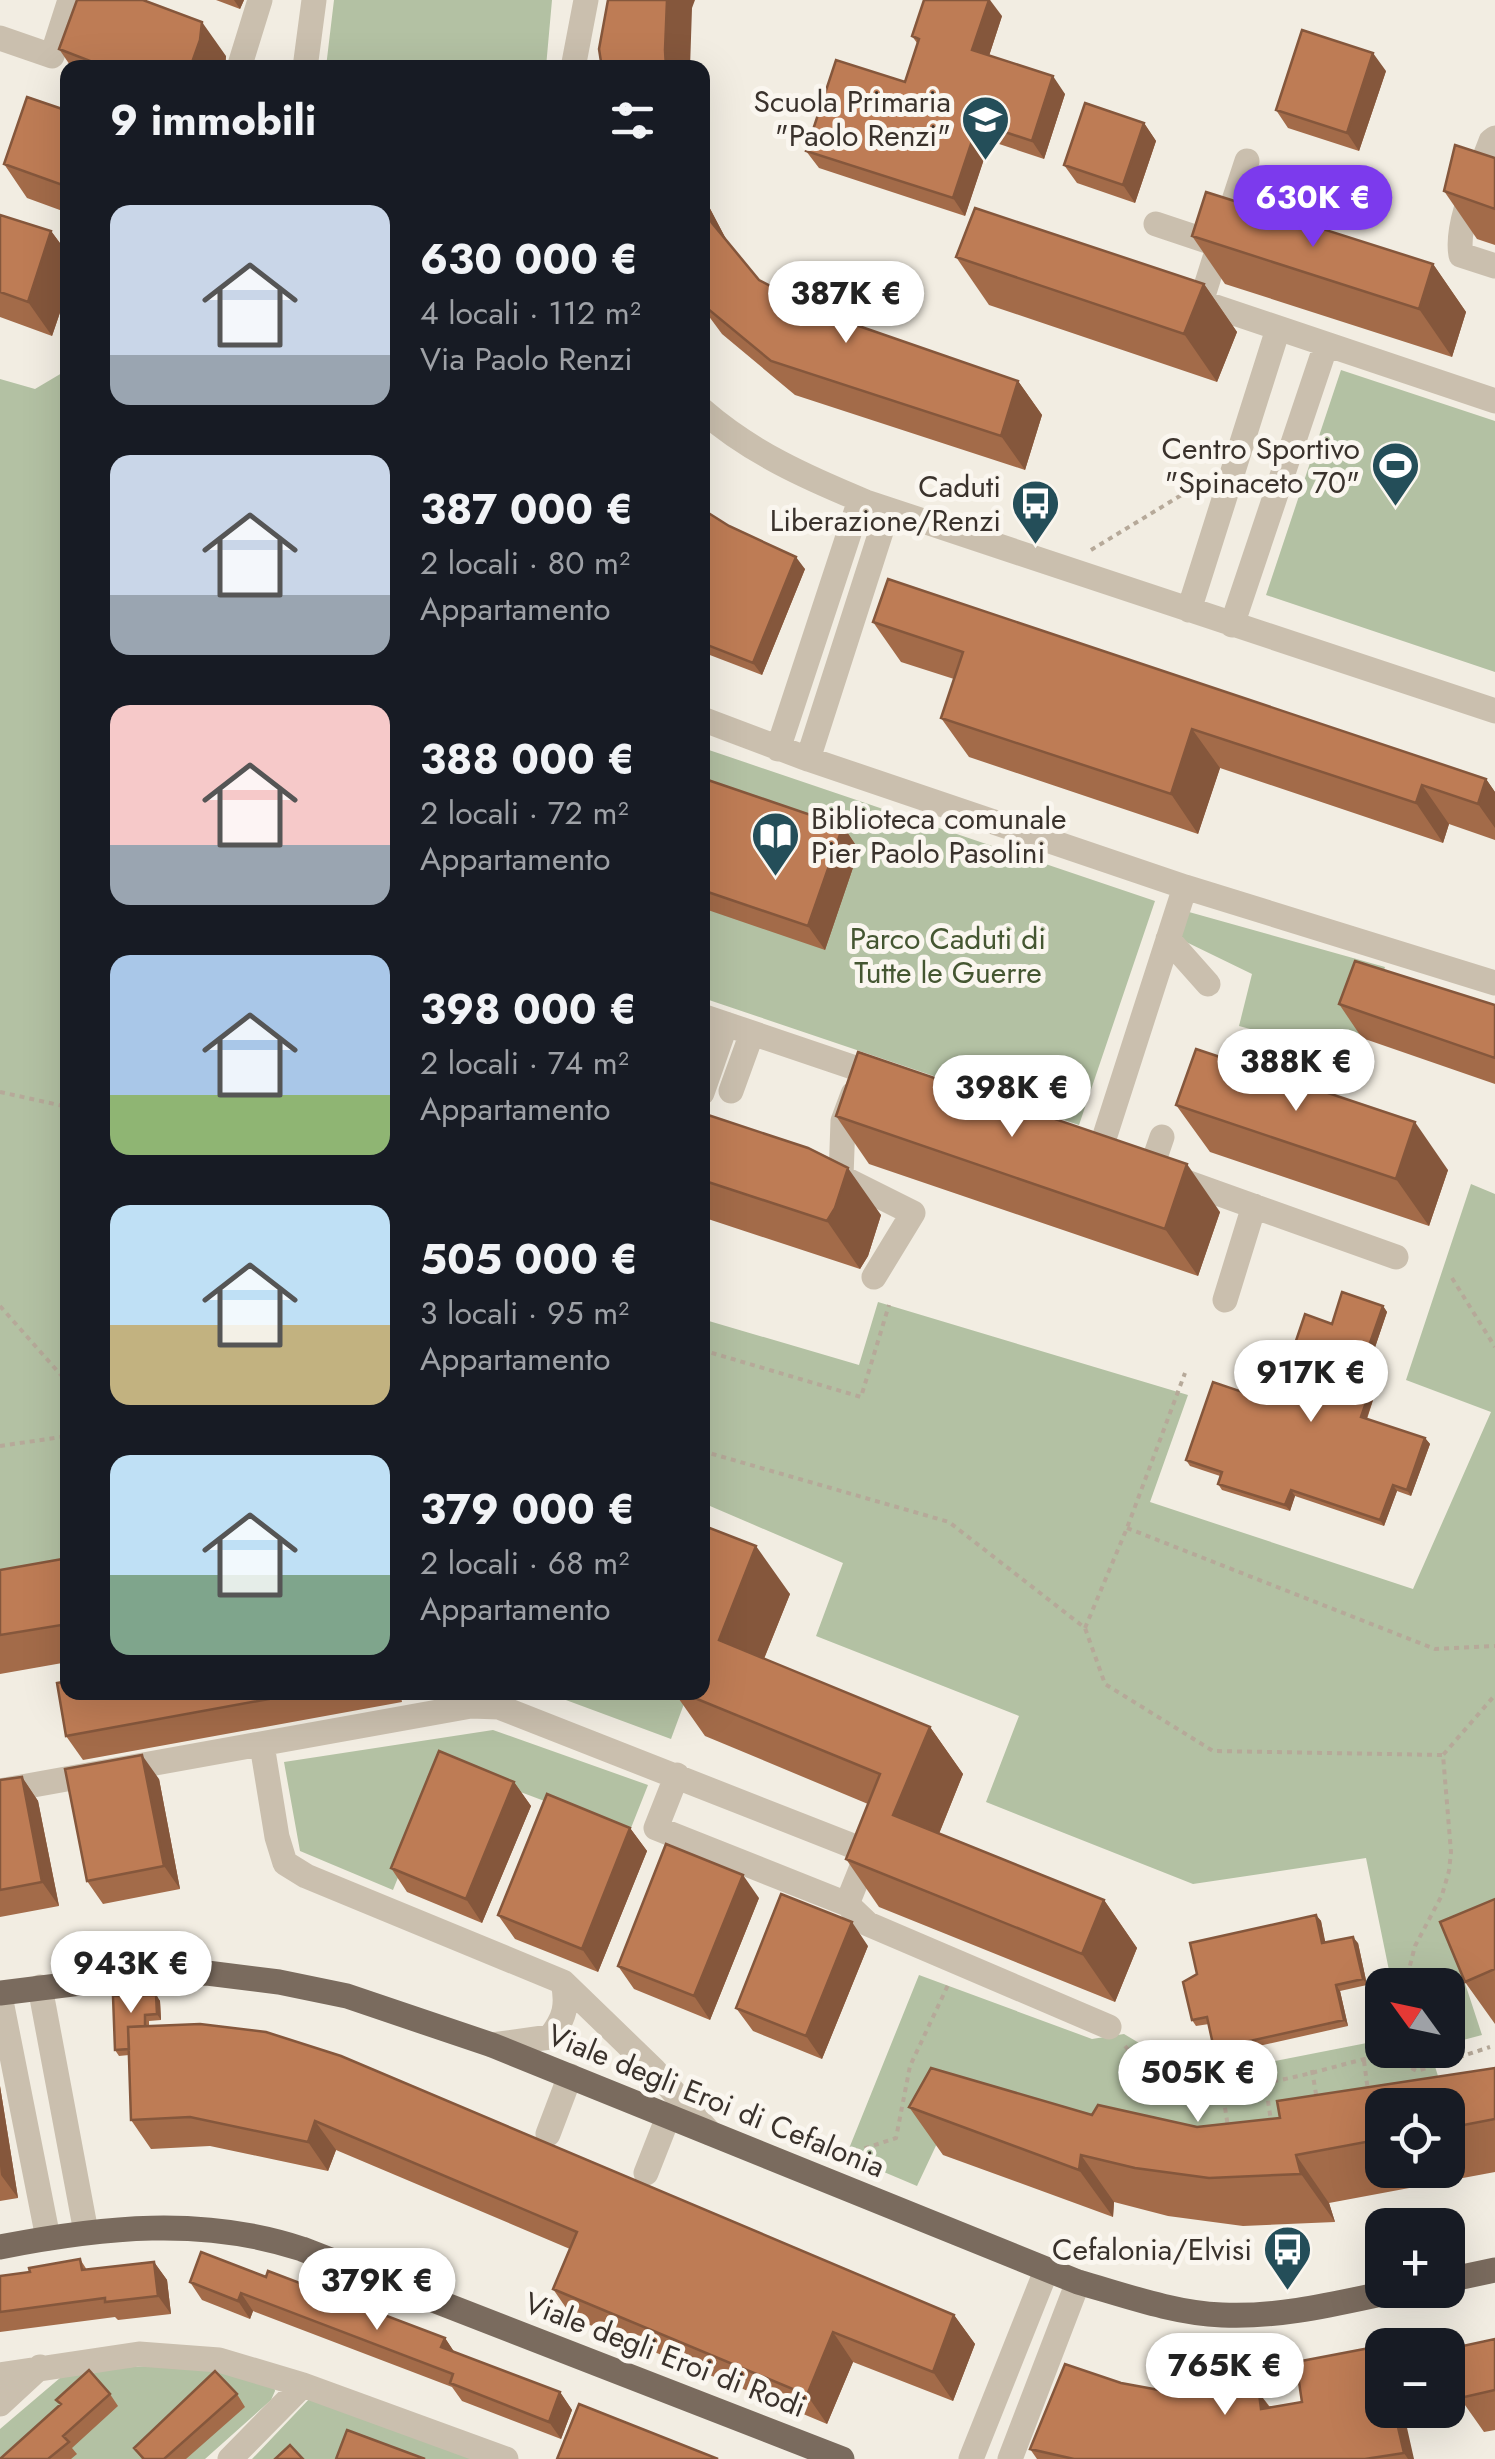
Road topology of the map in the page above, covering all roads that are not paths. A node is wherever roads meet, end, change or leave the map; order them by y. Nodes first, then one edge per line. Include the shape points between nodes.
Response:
1 (70, 0) edge
2 (260, 0) edge
3 (314, 0) edge
4 (586, 0) edge
5 (0, 38) edge
6 (241, 60) edge
7 (306, 60) edge
8 (575, 60) edge
9 (1495, 138) edge
10 (1247, 162) dead end
11 (1156, 224) dead end
12 (1219, 245) junction
13 (1495, 266) edge
14 (1278, 330) junction
15 (1326, 345) junction
16 (1495, 400) edge
17 (710, 416) edge
18 (860, 500) junction
19 (888, 510) junction
20 (1189, 610) junction
21 (1232, 625) junction
22 (1495, 711) edge
23 (710, 723) edge
24 (778, 749) junction
25 (808, 760) junction
26 (1185, 887) junction
27 (1168, 939) junction
28 (1495, 982) edge
29 (1208, 984) dead end
30 (714, 1020) edge
31 (752, 1034) junction
32 (861, 1070) junction
33 (898, 1083) edge
34 (732, 1090) dead end
35 (1162, 1137) dead end
36 (1116, 1157) junction
37 (1254, 1206) junction
38 (1396, 1257) dead end
39 (874, 1277) dead end
40 (1225, 1300) dead end
41 (434, 1702) edge
42 (262, 1745) junction
43 (677, 1776) junction
44 (0, 1790) edge
45 (847, 1904) junction
46 (563, 1982) junction
47 (40, 1987) junction
48 (0, 1995) edge
49 (1109, 2027) road end
50 (492, 2045) junction
51 (570, 2076) junction
52 (668, 2116) junction
53 (710, 2133) junction
54 (548, 2134) dead end
55 (646, 2173) dead end
56 (86, 2232) junction
57 (48, 2238) junction
58 (0, 2246) edge
59 (1495, 2270) edge
60 (1046, 2272) junction
61 (1465, 2276) edge
62 (1078, 2282) junction
63 (1365, 2296) edge
64 (40, 2368) junction
65 (0, 2375) edge
66 (304, 2385) junction
67 (0, 2404) edge
68 (230, 2459) edge
69 (506, 2459) edge
70 (842, 2459) edge
71 (971, 2459) edge
72 (1010, 2459) edge

1 - 5 street via 52,56
2 - 6 street
3 - 7 street
4 - 8 street
9 - 13 street via 1459,244 1461,255
10 - 12 street
11 - 12 street
12 - 14 street via 1201,302
14 - 15 street
14 - 20 street
15 - 16 street
15 - 21 street
17 - 18 street via 758,451
18 - 19 street
18 - 24 street
19 - 20 street
19 - 25 street
20 - 21 street
21 - 22 street
23 - 24 street
24 - 25 street
25 - 26 street
26 - 27 street
26 - 28 street
27 - 29 street
27 - 36 street
30 - 31 street
31 - 32 street
31 - 34 street
32 - 33 street
32 - 39 street via 843,1121 841,1177 913,1213
35 - 36 street
36 - 37 street
37 - 38 street
37 - 40 street
41 - 42 street
41 - 43 street via 500,1707
42 - 44 street
42 - 46 street via 285,1863
43 - 45 street via 656,1828
43 - 45 street via 868,1852
45 - 49 street via 868,1924
46 - 50 street via 563,2021 550,2037
46 - 53 street
47 - 48 main road, Viale degli Eroi di Cefalonia
47 - 50 main road, Viale degli Eroi di Cefalonia via 208,1973 279,1982 347,1996
47 - 56 street
48 - 57 street
50 - 51 main road, Viale degli Eroi di Cefalonia
51 - 52 main road, Viale degli Eroi di Cefalonia
51 - 54 street
52 - 53 main road, Viale degli Eroi di Cefalonia
52 - 55 street
53 - 60 main road, Viale degli Eroi di Cefalonia
56 - 57 main road, Viale degli Eroi di Rodi
56 - 70 main road, Viale degli Eroi di Rodi via 186,2227 283,2242
57 - 58 main road, Viale degli Eroi di Rodi
59 - 61 main road
60 - 62 main road, Viale degli Eroi di Cefalonia
60 - 71 street
62 - 63 main road, Viale degli Eroi di Cefalonia via 1220,2315 1269,2314
62 - 72 street
64 - 65 street
64 - 66 street via 164,2354 231,2362
64 - 67 street
66 - 68 street
66 - 69 street

